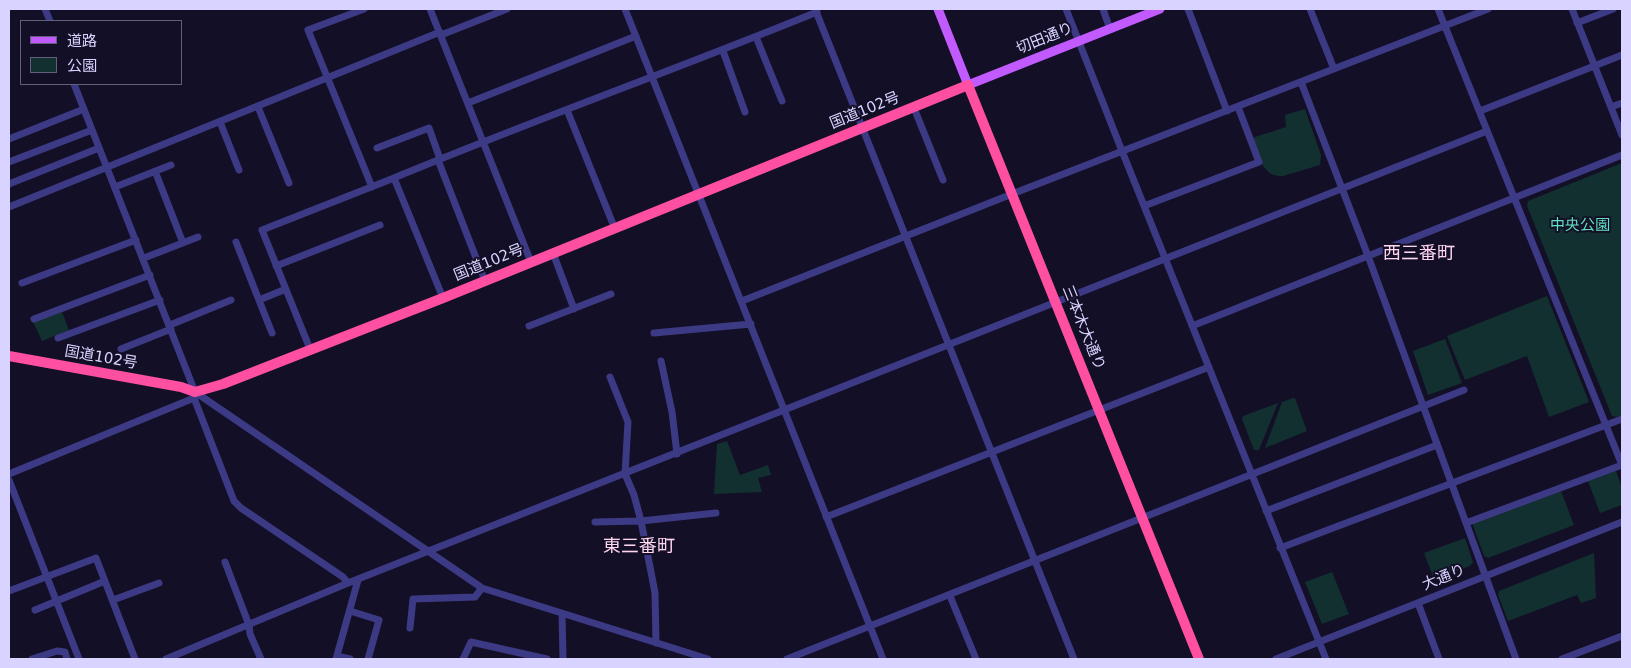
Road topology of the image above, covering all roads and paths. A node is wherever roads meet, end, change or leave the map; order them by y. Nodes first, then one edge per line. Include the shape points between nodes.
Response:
1 (364, 9) edge
2 (430, 9) edge
3 (507, 9) edge
4 (626, 9) edge
5 (938, 9) edge
6 (1066, 9) edge
7 (1103, 9) edge
8 (1157, 9) edge
9 (1188, 9) edge
10 (1310, 9) edge
11 (1438, 9) edge
12 (1488, 9) edge
13 (1572, 9) edge
14 (1614, 9) edge
15 (816, 11) edge
16 (1577, 23) junction
17 (1444, 25) junction
18 (1110, 29) junction
19 (441, 34) junction
20 (636, 36) junction
21 (756, 37) junction
22 (1079, 40) junction
23 (723, 51) junction
24 (1622, 55) edge
25 (1595, 66) junction
26 (1334, 68) junction
27 (652, 77) junction
28 (328, 79) junction
29 (1301, 82) junction
30 (74, 85) edge
31 (968, 86) junction
32 (782, 101) dead end
33 (468, 103) junction
34 (1622, 103) edge
35 (1238, 106) junction
36 (258, 107) junction
37 (1611, 107) junction
38 (914, 108) junction
39 (84, 109) junction
40 (567, 110) junction
41 (1227, 111) junction
42 (1480, 111) junction
43 (745, 112) dead end
44 (220, 122) junction
45 (862, 129) junction
46 (92, 130) junction
47 (1487, 131) junction
48 (1622, 135) edge
49 (9, 140) edge
50 (483, 143) junction
51 (99, 148) junction
52 (377, 148) dead end
53 (1122, 151) junction
54 (1622, 155) edge
55 (439, 159) junction
56 (9, 162) edge
57 (171, 165) dead end
58 (108, 168) junction
59 (239, 170) dead end
60 (155, 171) junction
61 (394, 178) junction
62 (944, 180) dead end
63 (9, 184) edge
64 (289, 184) dead end
65 (115, 187) junction
66 (372, 187) junction
67 (1342, 189) junction
68 (699, 194) junction
69 (1012, 194) junction
70 (1514, 197) junction
71 (1144, 206) junction
72 (9, 207) edge
73 (380, 225) dead end
74 (615, 229) junction
75 (904, 236) junction
76 (198, 237) dead end
77 (136, 240) junction
78 (236, 242) dead end
79 (183, 243) junction
80 (553, 253) junction
81 (1368, 256) junction
82 (144, 258) junction
83 (1166, 260) junction
84 (531, 262) junction
85 (276, 266) junction
86 (150, 275) junction
87 (486, 280) junction
88 (22, 284) dead end
89 (286, 290) junction
90 (611, 294) dead end
91 (443, 298) junction
92 (160, 300) junction
93 (231, 300) dead end
94 (259, 300) junction
95 (742, 301) junction
96 (1056, 303) junction
97 (574, 309) junction
98 (34, 319) dead end
99 (750, 324) junction
100 (529, 326) dead end
101 (1192, 326) junction
102 (171, 327) junction
103 (272, 333) dead end
104 (654, 333) dead end
105 (58, 338) dead end
106 (948, 345) junction
107 (121, 349) dead end
108 (310, 349) junction
109 (9, 356) edge
110 (661, 361) dead end
111 (1209, 367) junction
112 (610, 377) dead end
113 (1464, 390) dead end
114 (194, 395) junction
115 (1423, 407) junction
116 (1099, 410) junction
117 (785, 411) junction
118 (1622, 419) edge
119 (1606, 425) junction
120 (1437, 446) junction
121 (992, 453) junction
122 (677, 454) junction
123 (1622, 465) edge
124 (9, 474) edge
125 (625, 474) junction
126 (1251, 475) junction
127 (9, 480) edge
128 (1451, 483) junction
129 (1266, 511) junction
130 (716, 513) dead end
131 (826, 517) junction
132 (1141, 519) junction
133 (641, 521) junction
134 (595, 522) dead end
135 (1622, 522) edge
136 (1466, 523) junction
137 (1280, 548) junction
138 (429, 551) junction
139 (1035, 561) junction
140 (225, 562) dead end
141 (1486, 576) junction
142 (46, 578) junction
143 (358, 580) junction
144 (105, 581) junction
145 (159, 583) dead end
146 (348, 583) junction
147 (482, 588) junction
148 (9, 591) edge
149 (950, 596) junction
150 (113, 600) junction
151 (56, 602) junction
152 (1418, 603) junction
153 (35, 610) dead end
154 (350, 611) junction
155 (562, 614) junction
156 (249, 625) junction
157 (870, 627) junction
158 (410, 628) dead end
159 (1622, 636) edge
160 (656, 643) junction
161 (1319, 643) junction
162 (337, 658) edge
163 (32, 659) edge
164 (68, 659) edge
165 (79, 659) edge
166 (135, 659) edge
167 (166, 659) edge
168 (261, 659) edge
169 (350, 659) edge
170 (368, 659) edge
171 (463, 659) edge
172 (547, 659) edge
173 (563, 659) edge
174 (708, 659) edge
175 (787, 659) edge
176 (883, 659) edge
177 (976, 659) edge
178 (1074, 659) edge
179 (1199, 659) edge
180 (1276, 659) edge
181 (1326, 659) edge
182 (1438, 659) edge
183 (1516, 659) edge
184 (1562, 659) edge

1 - 28 street via 308,30
2 - 19 street
3 - 19 street
4 - 20 street
5 - 31 main road, 三本木大通り
6 - 22 street
7 - 18 street
8 - 18 main road, 切田通り
9 - 41 street
10 - 26 street
11 - 17 street
12 - 17 street
13 - 16 street
14 - 16 street
15 - 21 street
15 - 45 street
16 - 25 street
17 - 26 street
17 - 42 street
18 - 22 main road, 切田通り
19 - 28 street
19 - 33 street
20 - 27 street
20 - 33 street
21 - 23 street
21 - 32 street
22 - 31 main road, 切田通り
22 - 53 street
23 - 27 street
23 - 43 street
24 - 25 street
25 - 37 street
25 - 42 street
26 - 29 street
27 - 40 street
27 - 68 street
28 - 36 street
28 - 66 street
29 - 35 street
29 - 67 street
30 - 39 street
31 - 38 highway, 国道102号
31 - 69 highway, 三本木大通り
33 - 50 street
34 - 37 street
35 - 41 street
35 - 71 street via 1259,162
36 - 44 street
36 - 64 street
37 - 48 street
38 - 45 highway, 国道102号
38 - 62 street
39 - 46 street
39 - 49 street
40 - 50 street
40 - 74 street
41 - 53 street
42 - 47 street
44 - 58 street
44 - 59 street
45 - 68 highway, 国道102号
45 - 75 street
46 - 51 street
46 - 56 street
47 - 67 street
47 - 70 street
50 - 55 street
50 - 84 street
51 - 58 street
51 - 63 street
52 - 55 street via 429,128
53 - 69 street
53 - 71 street
54 - 70 street
55 - 61 street
55 - 87 street
57 - 60 street
58 - 65 street
58 - 72 street
60 - 65 street
60 - 79 street
61 - 66 street
61 - 91 street
65 - 77 street
66 - 85 street via 262,230
67 - 81 street
67 - 83 street
68 - 74 highway, 国道102号
68 - 95 street
69 - 75 street
69 - 96 highway, 三本木大通り
70 - 81 street
70 - 119 street
71 - 83 street
73 - 85 street
74 - 80 highway, 国道102号
75 - 95 street
75 - 106 street
76 - 79 street
77 - 82 street
77 - 88 street
78 - 94 street
79 - 82 street
80 - 84 highway, 国道102号
80 - 97 street
81 - 101 street
81 - 115 street
82 - 86 street
83 - 96 street
83 - 101 street
84 - 87 highway, 国道102号
85 - 89 street
86 - 92 street
86 - 98 street
87 - 91 highway, 国道102号
89 - 94 street
89 - 108 street
90 - 97 street
91 - 108 highway, 国道102号
92 - 102 street
92 - 105 street
93 - 102 street
94 - 103 street
95 - 99 street
96 - 106 street
96 - 116 highway, 三本木大通り
97 - 100 street
99 - 104 street
99 - 117 street
101 - 111 street
102 - 107 street
102 - 114 street
106 - 117 street
106 - 121 street
108 - 114 highway, 国道102号
109 - 114 highway, 国道102号 via 181,387
110 - 122 street
111 - 116 street
111 - 126 street
112 - 125 street via 628,422
113 - 115 street
114 - 124 street
114 - 138 street
114 - 146 street via 234,501
115 - 120 street
115 - 126 street
116 - 121 street
116 - 132 highway, 三本木大通り
117 - 122 street
117 - 131 street
118 - 119 street
119 - 123 street
119 - 128 street
120 - 128 street
120 - 129 street
121 - 131 street
121 - 139 street
122 - 125 street
123 - 136 street
125 - 133 street
125 - 138 street
126 - 129 street
126 - 132 street
127 - 142 street
128 - 136 street
128 - 137 street
129 - 137 street
130 - 133 street
131 - 157 street
132 - 139 street
132 - 179 highway, 三本木大通り
133 - 134 street
133 - 160 street via 655,593
135 - 141 street, 大通り
136 - 141 street
137 - 161 street
138 - 143 street
138 - 147 street
139 - 149 street
139 - 178 street
140 - 156 street
141 - 152 street, 大通り
141 - 183 street
142 - 144 street via 96,558
142 - 148 street
142 - 151 street
143 - 146 street
143 - 154 street
144 - 150 street
144 - 151 street
145 - 150 street
146 - 156 street
147 - 155 street
147 - 158 street via 475,597 413,599
149 - 157 street
149 - 177 street
150 - 166 street
151 - 153 street
151 - 165 street
152 - 161 street, 大通り
152 - 182 street
154 - 162 street
154 - 170 street via 379,620
155 - 160 street
155 - 173 street
156 - 167 street
156 - 168 street
157 - 175 street
157 - 176 street
159 - 184 street
160 - 174 street
161 - 180 street, 大通り
161 - 181 street
162 - 169 street
163 - 164 street via 57,650 65,652
171 - 172 street via 471,642

